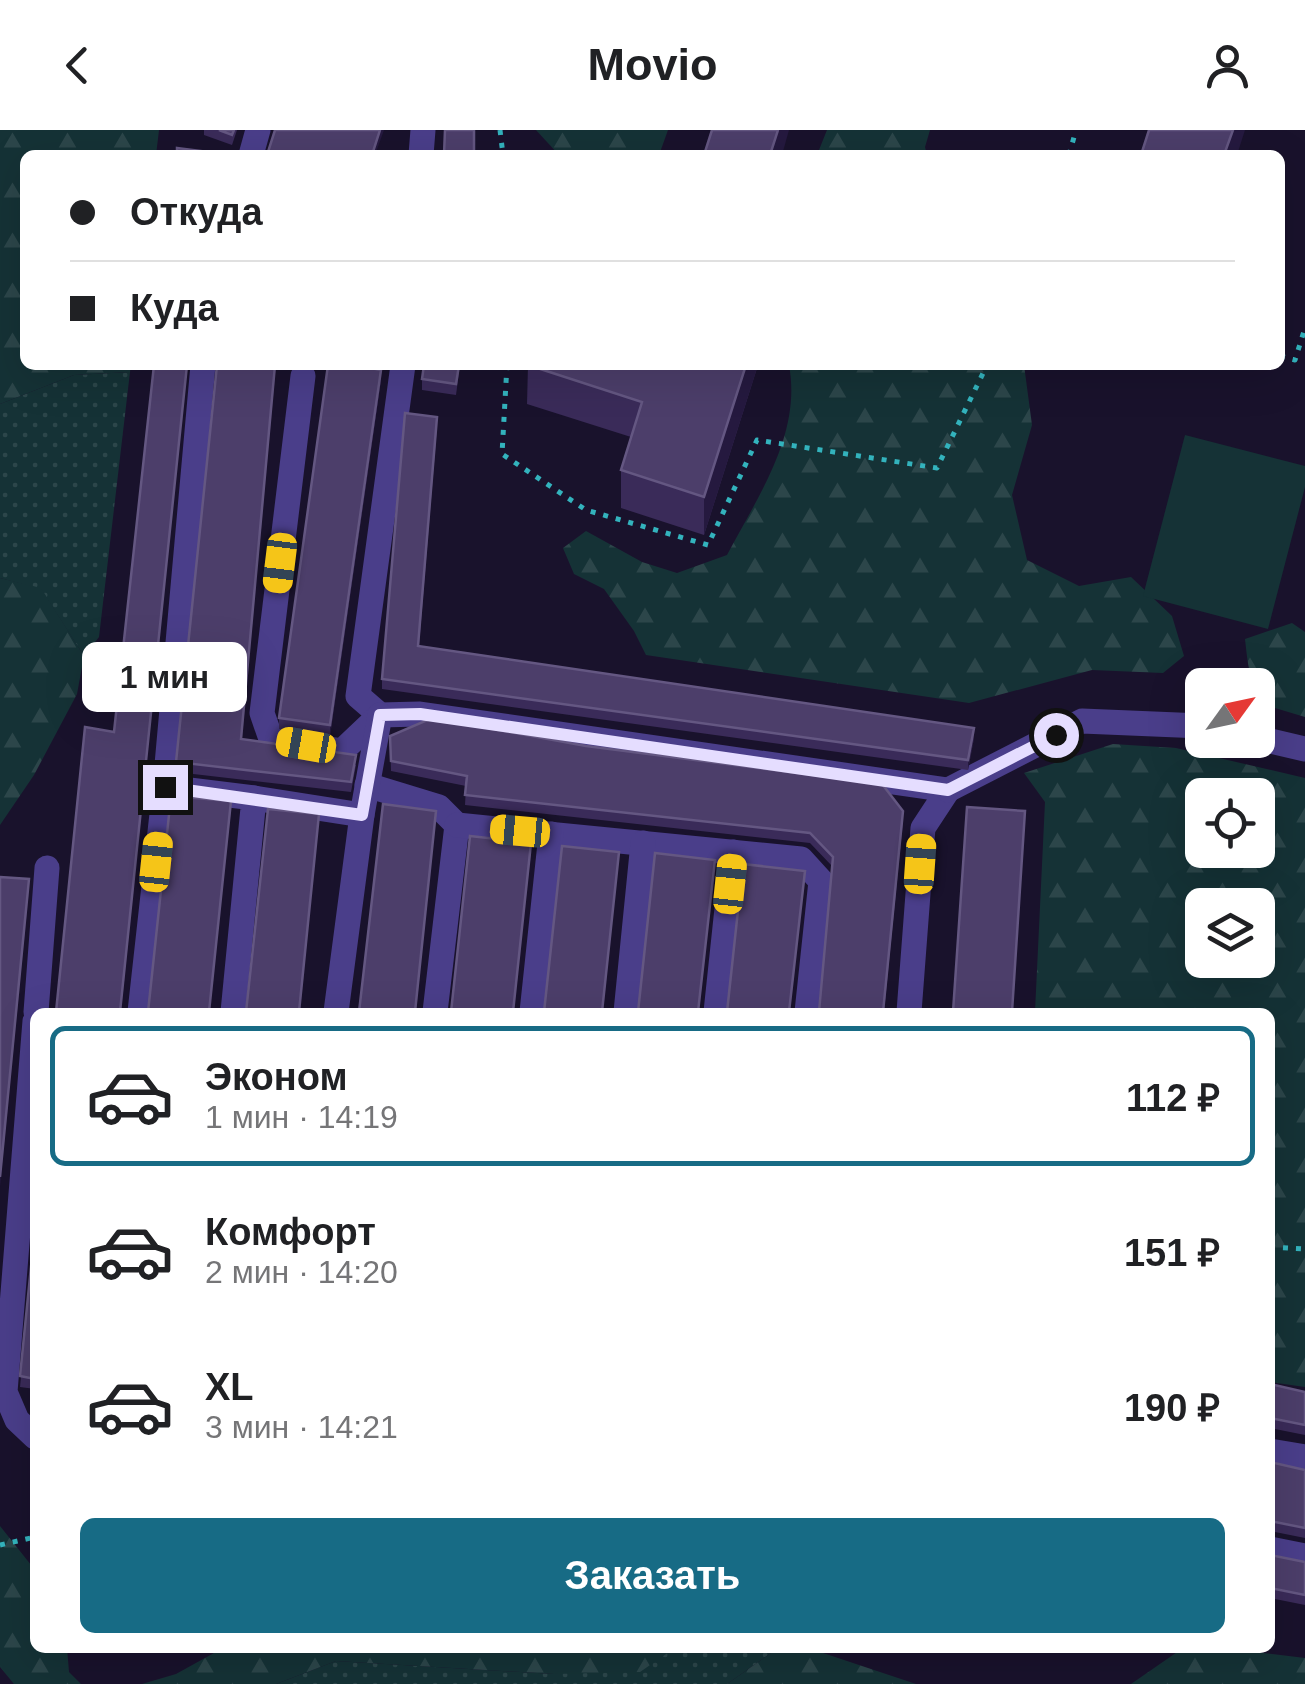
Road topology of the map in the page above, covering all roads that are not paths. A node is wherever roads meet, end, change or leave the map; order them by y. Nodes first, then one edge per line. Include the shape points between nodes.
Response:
1 (203, 370) edge
2 (402, 370) edge
3 (303, 376) dead end
4 (380, 715) junction
5 (1185, 725) edge
6 (1275, 742) edge
7 (1305, 749) edge
8 (368, 785) junction
9 (165, 787) junction
10 (948, 790) junction
11 (254, 798) junction
12 (362, 815) junction
13 (456, 825) junction
14 (551, 834) junction
15 (643, 843) junction
16 (733, 852) junction
17 (48, 868) dead end
18 (36, 1008) edge
19 (140, 1008) edge
20 (232, 1008) edge
21 (337, 1008) edge
22 (435, 1008) edge
23 (532, 1008) edge
24 (626, 1008) edge
25 (716, 1008) edge
26 (806, 1008) edge
27 (909, 1008) edge
28 (30, 1083) edge
29 (30, 1433) edge
30 (1275, 1452) edge
31 (1305, 1457) edge
32 (1275, 1550) edge
33 (1305, 1556) edge

1 - 9 lane
2 - 4 lane via 358,696
3 - 4 lane via 262,713 271,739 342,752
4 - 8 lane
4 - 10 lane via 420,714
5 - 10 lane via 1082,720
6 - 7 lane
8 - 12 lane
8 - 13 lane via 440,807
9 - 11 lane
9 - 19 lane
10 - 27 lane via 923,828
11 - 12 lane
11 - 20 lane
12 - 21 lane
13 - 14 lane
13 - 22 lane
14 - 15 lane
14 - 23 lane
15 - 16 lane
15 - 24 lane
16 - 25 lane
16 - 26 lane via 802,858 821,881
17 - 18 lane
28 - 29 lane via 5,1392
30 - 31 lane
32 - 33 lane

